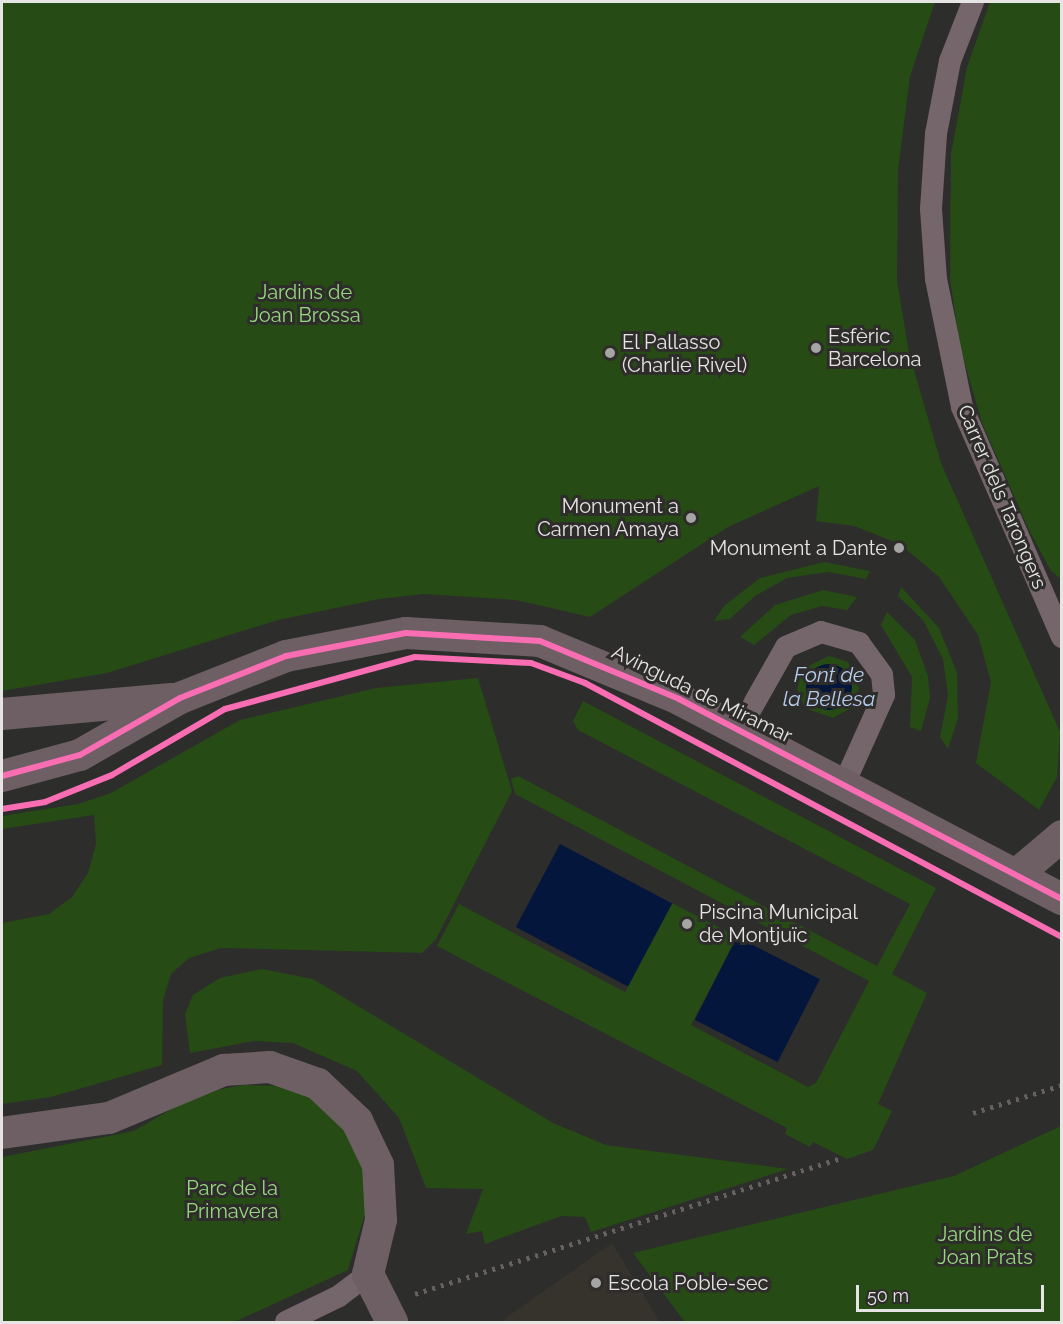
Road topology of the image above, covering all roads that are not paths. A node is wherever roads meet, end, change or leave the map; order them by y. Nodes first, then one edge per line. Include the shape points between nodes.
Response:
1 (973, 2) edge
2 (1062, 637) edge
3 (180, 698) junction
4 (2, 714) edge
5 (739, 730) junction
6 (2, 776) edge
7 (844, 784) junction
8 (1062, 836) edge
9 (1017, 874) junction
10 (1062, 899) edge
11 (2, 1133) edge
12 (368, 1274) junction
13 (286, 1323) edge
14 (392, 1323) edge

1 - 2 street, Carrer dels Tarongers via 950,61 936,134 931,209 936,279 962,407
3 - 4 street
3 - 5 street, Avinguda de Miramar via 286,656 406,633 459,634 540,641 597,661
3 - 6 street, Avinguda de Miramar via 80,755
5 - 7 street, Avinguda de Miramar
5 - 7 street via 786,647 821,632 859,643 873,657 884,695
7 - 9 street, Avinguda de Miramar
8 - 9 street
9 - 10 street, Avinguda de Miramar
11 - 12 street via 109,1118 224,1070 270,1067 318,1084 357,1121 378,1165 381,1220
12 - 13 street via 339,1296
12 - 14 street

